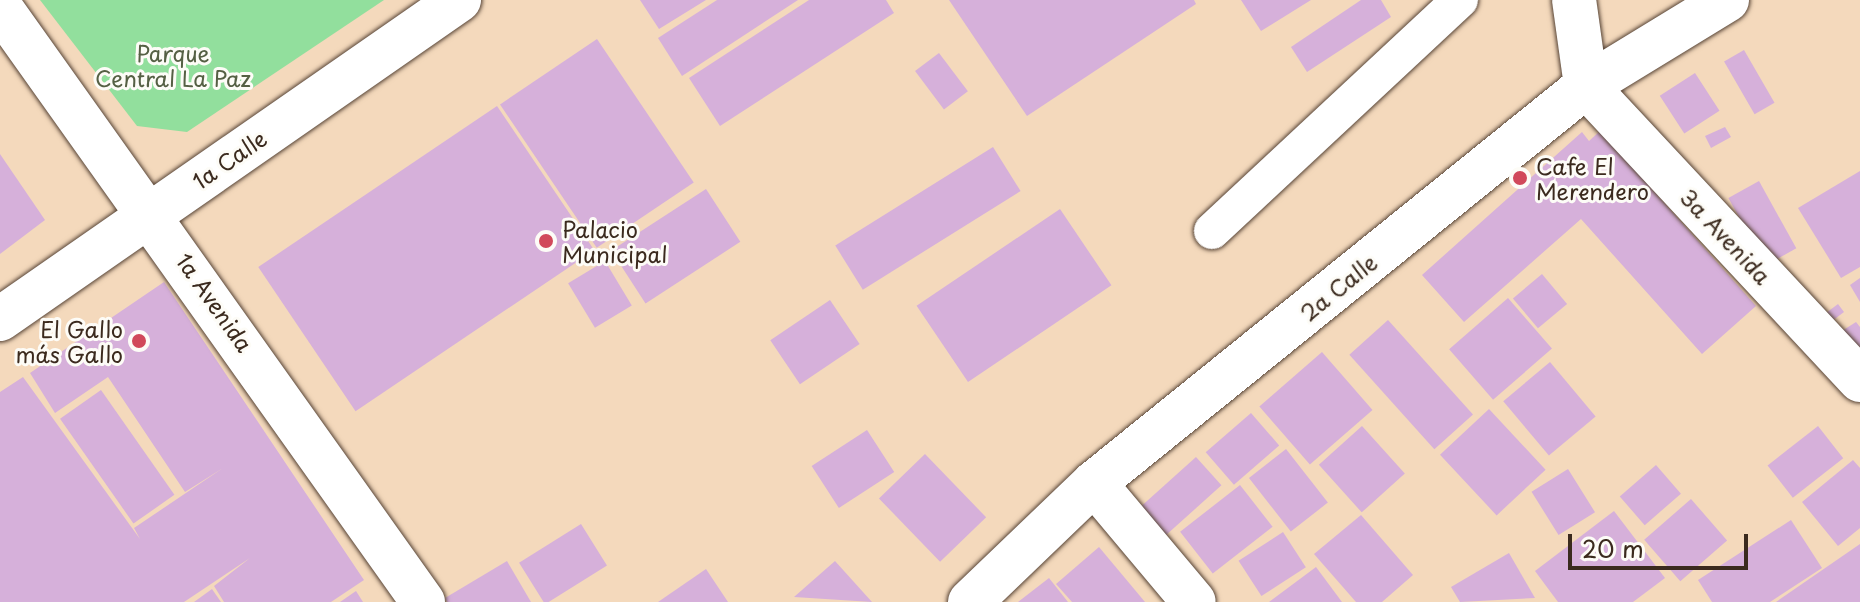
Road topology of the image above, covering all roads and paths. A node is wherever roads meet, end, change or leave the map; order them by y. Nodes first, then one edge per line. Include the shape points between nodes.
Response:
1 (459, 0) edge
2 (1460, 0) edge
3 (1574, 0) edge
4 (1727, 0) edge
5 (0, 7) edge
6 (1586, 86) junction
7 (152, 212) junction
8 (1212, 231) dead end
9 (0, 319) edge
10 (1860, 380) edge
11 (1094, 483) junction
12 (423, 602) edge
13 (970, 602) edge
14 (1194, 602) edge

1 - 7 main road, 1a Calle
2 - 8 lane
3 - 6 main road
4 - 6 main road, 2a Calle
5 - 7 main road, 1a Avenida
6 - 10 main road, 3a Avenida
6 - 11 main road, 2a Calle
7 - 9 main road, 1a Calle
7 - 12 main road, 1a Avenida
11 - 13 main road, 2a Calle
11 - 14 main road

